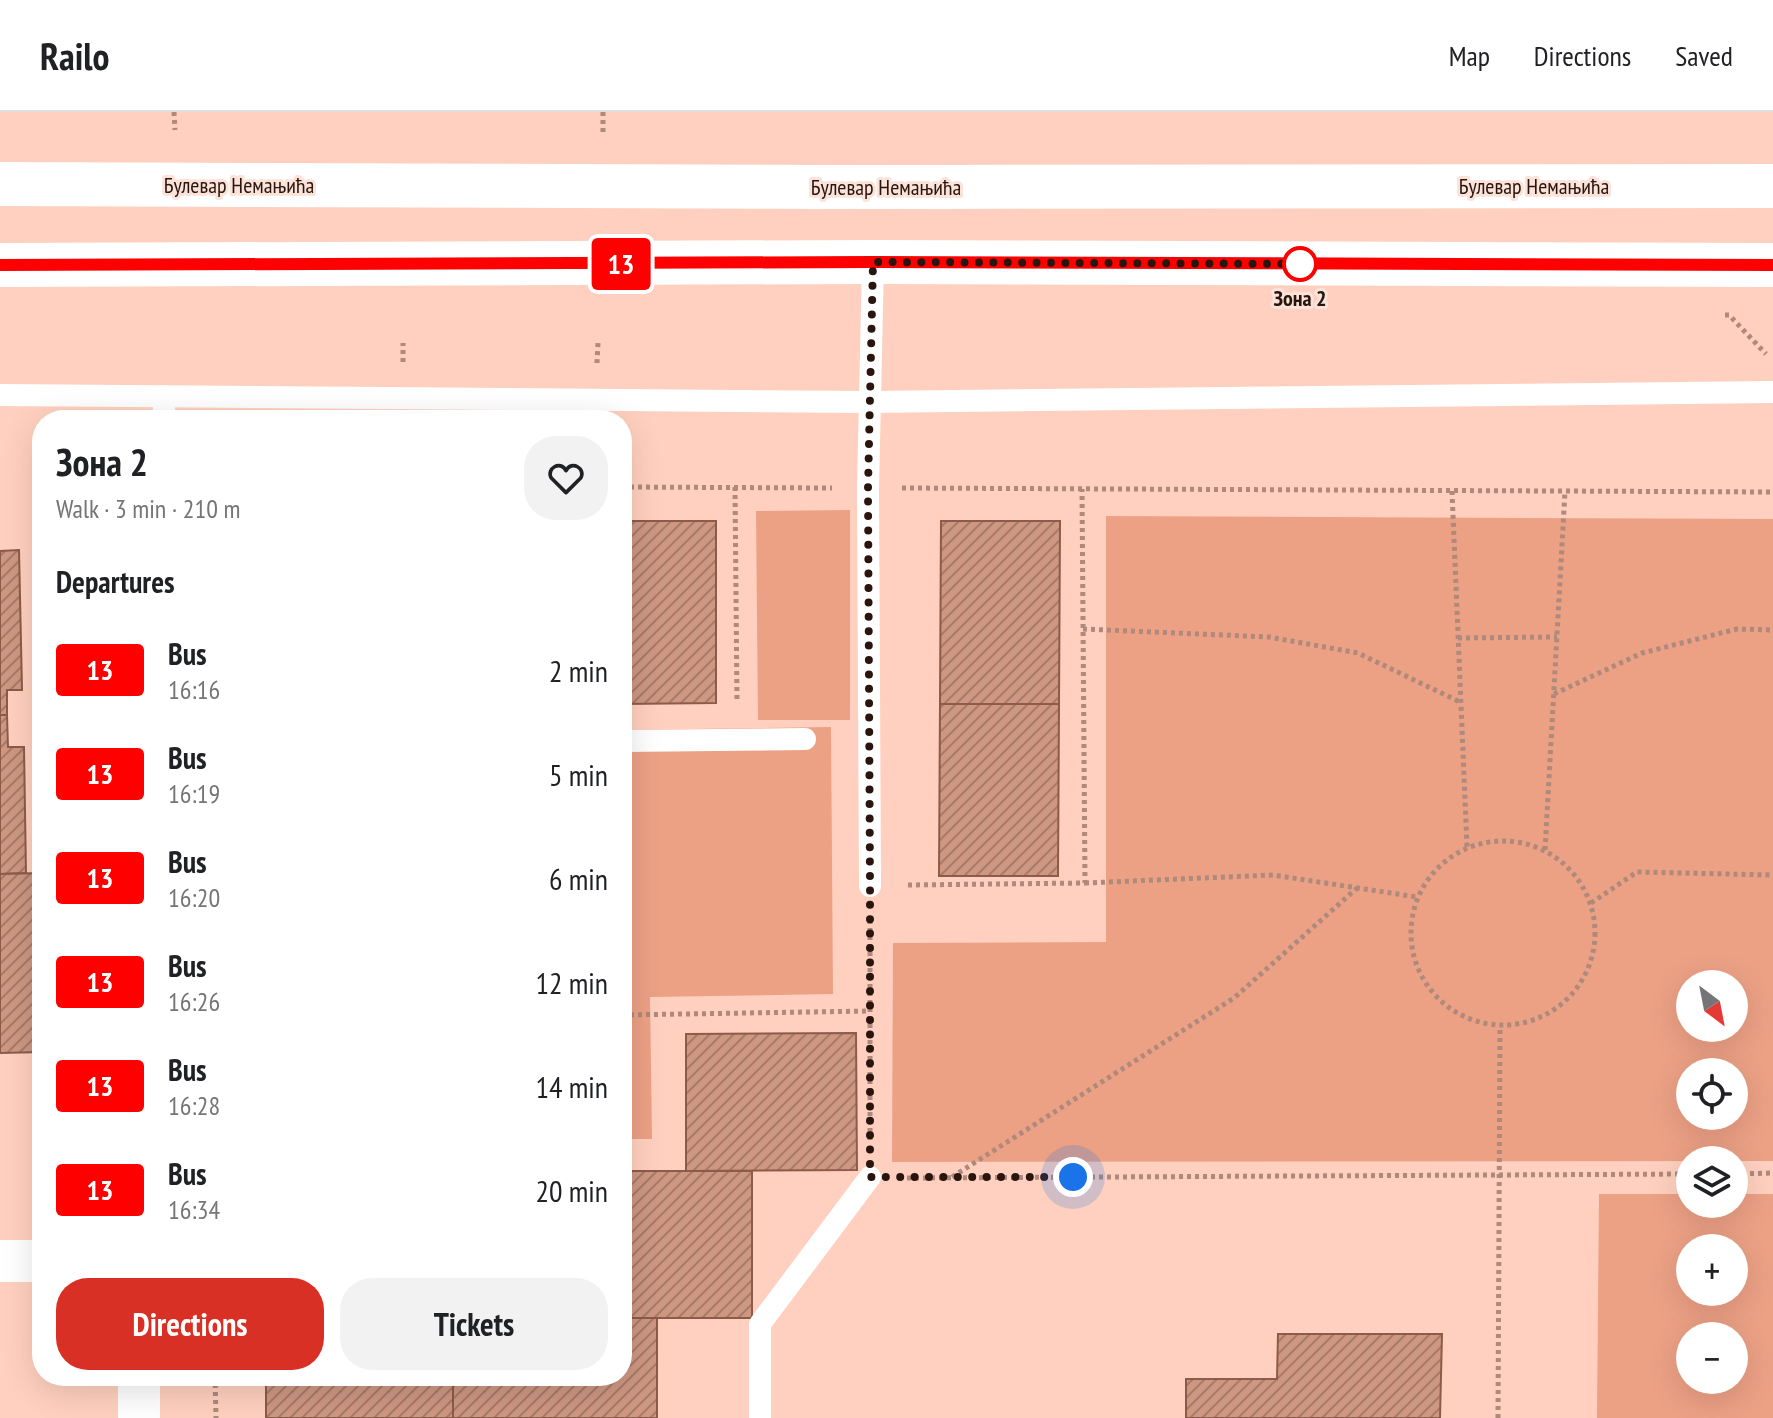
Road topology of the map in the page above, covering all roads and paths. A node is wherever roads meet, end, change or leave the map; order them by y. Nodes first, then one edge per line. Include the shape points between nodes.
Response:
1 (174, 112) edge
2 (603, 112) edge
3 (175, 130) dead end
4 (603, 133) dead end
5 (0, 184) edge
6 (1773, 186) edge
7 (873, 262) junction
8 (0, 265) edge
9 (1773, 265) edge
10 (1773, 392) edge
11 (0, 395) edge
12 (164, 396) junction
13 (869, 402) junction
14 (164, 410) edge
15 (632, 487) edge
16 (735, 487) junction
17 (868, 488) junction
18 (1082, 489) junction
19 (1452, 491) junction
20 (1565, 491) junction
21 (1773, 492) edge
22 (1083, 629) junction
23 (1773, 630) edge
24 (1557, 637) junction
25 (1458, 638) junction
26 (1554, 694) junction
27 (1460, 702) junction
28 (737, 708) dead end
29 (805, 739) dead end
30 (632, 741) edge
31 (1467, 847) junction
32 (1545, 850) junction
33 (1773, 875) edge
34 (1085, 883) junction
35 (870, 886) junction
36 (1357, 888) junction
37 (1417, 897) junction
38 (1591, 903) junction
39 (870, 1011) junction
40 (632, 1014) edge
41 (1500, 1026) junction
42 (1773, 1173) edge
43 (1676, 1174) edge
44 (1748, 1174) edge
45 (1498, 1176) junction
46 (870, 1177) junction
47 (951, 1178) junction
48 (0, 1261) edge
49 (32, 1261) edge
50 (139, 1386) edge
51 (215, 1386) edge
52 (139, 1418) edge
53 (216, 1418) edge
54 (760, 1418) edge
55 (1498, 1418) edge

1 - 3 path
2 - 4 path
5 - 6 street, Булевар Немањића
7 - 8 street
7 - 9 street
7 - 13 lane
10 - 13 lane
11 - 12 lane
12 - 13 lane
12 - 14 lane
13 - 17 lane
15 - 16 path
16 - 17 path
16 - 28 path
17 - 18 path
17 - 35 lane
18 - 19 path
18 - 22 path
19 - 20 path
19 - 25 path
20 - 21 path
20 - 24 path
22 - 27 path via 1269,637 1358,653
22 - 34 path
23 - 26 path via 1737,629 1642,653
24 - 25 path
24 - 26 path
25 - 27 path
26 - 32 path
27 - 31 path
29 - 30 lane
31 - 32 path via 1506,840
31 - 37 path via 1437,867
32 - 38 path via 1573,872
33 - 38 path via 1637,872
34 - 35 path
34 - 36 path via 1273,875
35 - 39 path
36 - 37 path
36 - 47 path via 1234,998
37 - 41 path via 1410,932 1416,968 1435,998 1465,1018
38 - 41 path via 1596,938 1587,973 1565,1002 1535,1021
39 - 40 path
39 - 46 path
41 - 45 path
42 - 44 path
43 - 45 path
45 - 47 path
45 - 55 path
46 - 47 path
46 - 54 lane via 760,1324
48 - 49 street
50 - 52 street
51 - 53 path

